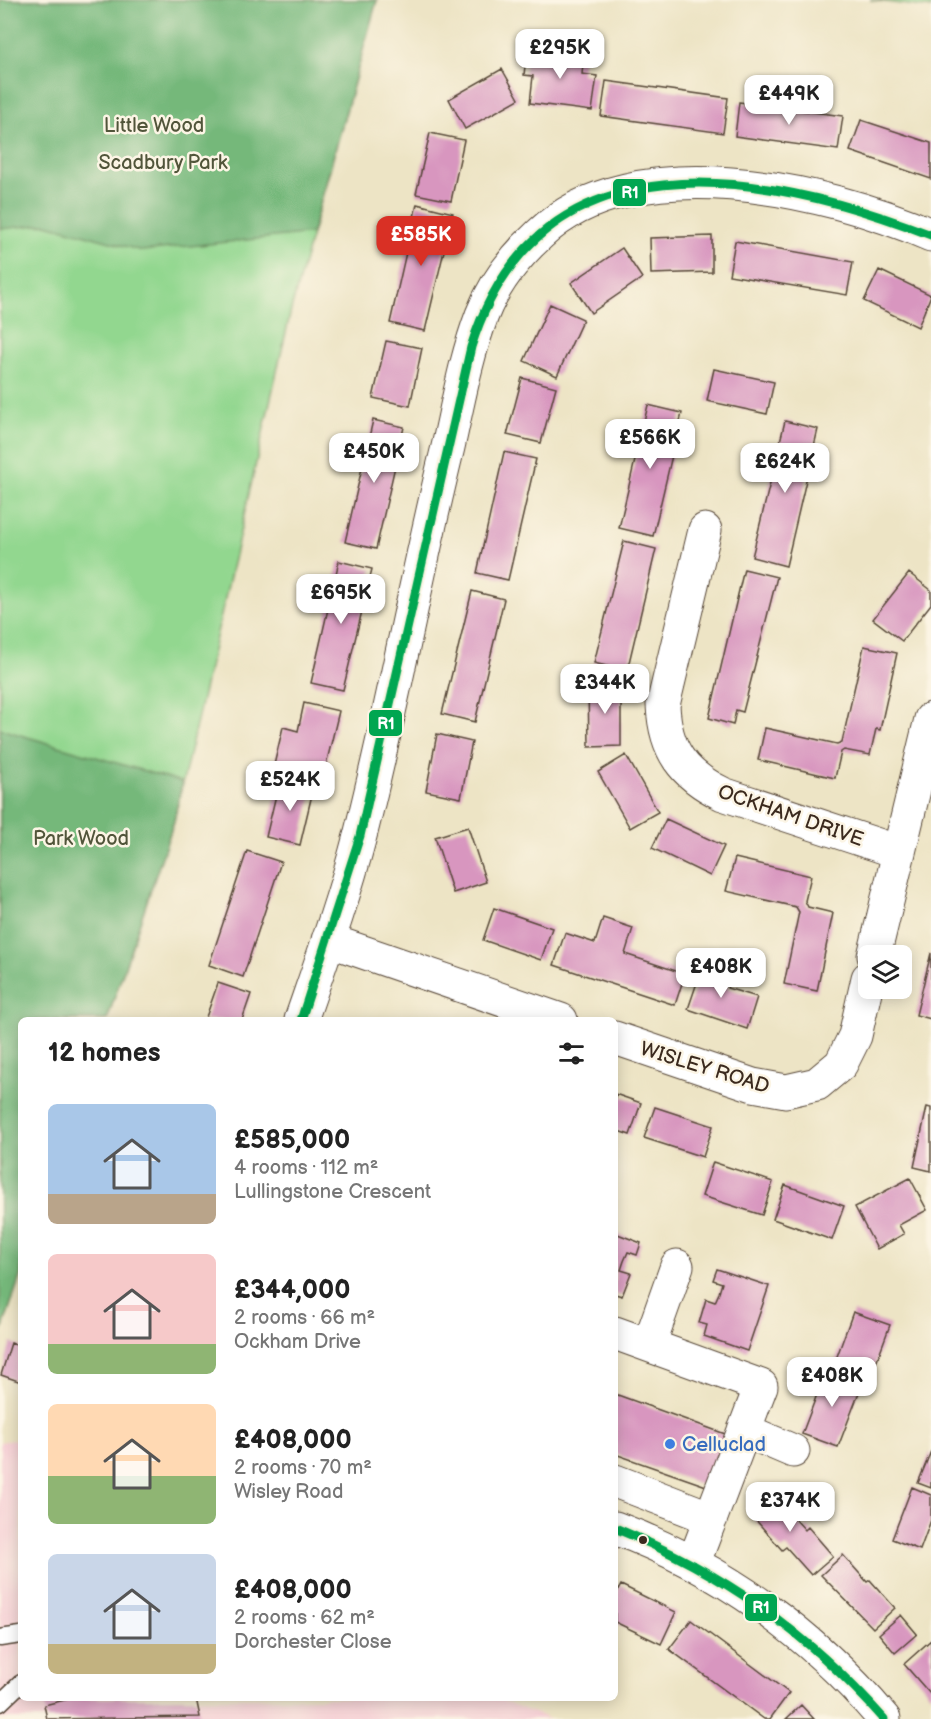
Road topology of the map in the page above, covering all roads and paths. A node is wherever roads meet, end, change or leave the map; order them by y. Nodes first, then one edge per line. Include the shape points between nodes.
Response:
1 (931, 235) edge
2 (705, 530) dead end
3 (931, 719) edge
4 (899, 852) junction
5 (328, 940) junction
6 (877, 945) edge
7 (863, 999) edge
8 (302, 1017) edge
9 (552, 1017) edge
10 (618, 1039) edge
11 (677, 1266) dead end
12 (618, 1334) edge
13 (649, 1345) junction
14 (744, 1430) junction
15 (792, 1451) dead end
16 (618, 1482) edge
17 (711, 1518) junction
18 (618, 1529) edge
19 (694, 1562) junction
20 (18, 1635) edge
21 (0, 1638) edge
22 (18, 1686) edge
23 (0, 1703) edge
24 (884, 1719) edge

1 - 5 street via 887,217 821,199 697,182 664,182 594,200 542,232 519,255 498,284 474,342 360,838
2 - 4 street, OCKHAM DRIVE via 663,705 664,725 682,764 699,782 723,794
3 - 4 street
4 - 6 street
5 - 8 street
5 - 9 street
7 - 10 street, WISLEY ROAD via 855,1036 841,1064 817,1084 786,1091 753,1085
11 - 13 street
12 - 13 street
13 - 14 street via 761,1386
14 - 15 street
14 - 17 street
16 - 17 street
17 - 19 street
18 - 19 street
19 - 24 street via 781,1619 860,1691
20 - 21 lane
22 - 23 lane

